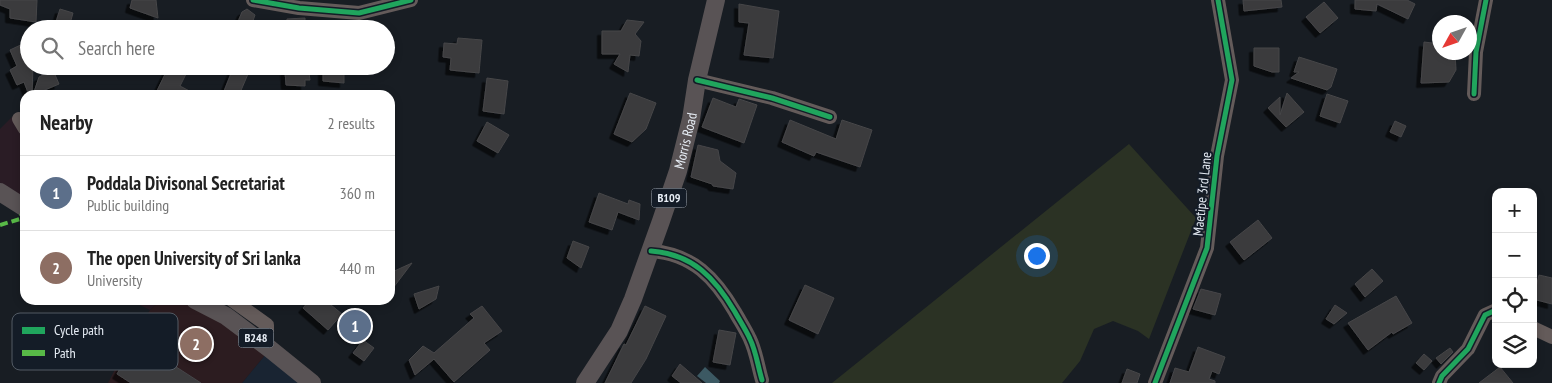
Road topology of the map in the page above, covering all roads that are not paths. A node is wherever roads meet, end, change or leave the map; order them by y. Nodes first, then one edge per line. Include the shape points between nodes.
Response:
1 (253, 0) edge
2 (411, 0) edge
3 (716, 0) edge
4 (1218, 0) edge
5 (1486, 0) edge
6 (697, 80) junction
7 (1474, 94) dead end
8 (830, 117) dead end
9 (0, 192) edge
10 (20, 205) edge
11 (651, 251) junction
12 (205, 305) edge
13 (239, 305) edge
14 (1492, 312) edge
15 (1537, 330) edge
16 (1552, 337) edge
17 (259, 341) junction
18 (762, 380) dead end
19 (312, 383) edge
20 (585, 383) edge
21 (1155, 383) edge
22 (1439, 383) edge

1 - 2 street via 299,8 359,12
3 - 6 main road, Morris Road / B109
4 - 21 street, Maetipe 3rd Lane via 1232,80 1217,156 1208,248
5 - 7 street via 1476,52
6 - 8 street via 772,98
6 - 11 main road, Morris Road / B109 via 678,171
9 - 10 main road
11 - 18 street via 689,261 710,276 751,339
11 - 20 main road, Morris Road / B109 via 619,332
12 - 17 main road, B248
13 - 17 street via 267,325 267,331
14 - 22 street via 1485,315 1468,349
15 - 16 street
17 - 19 main road, B248

